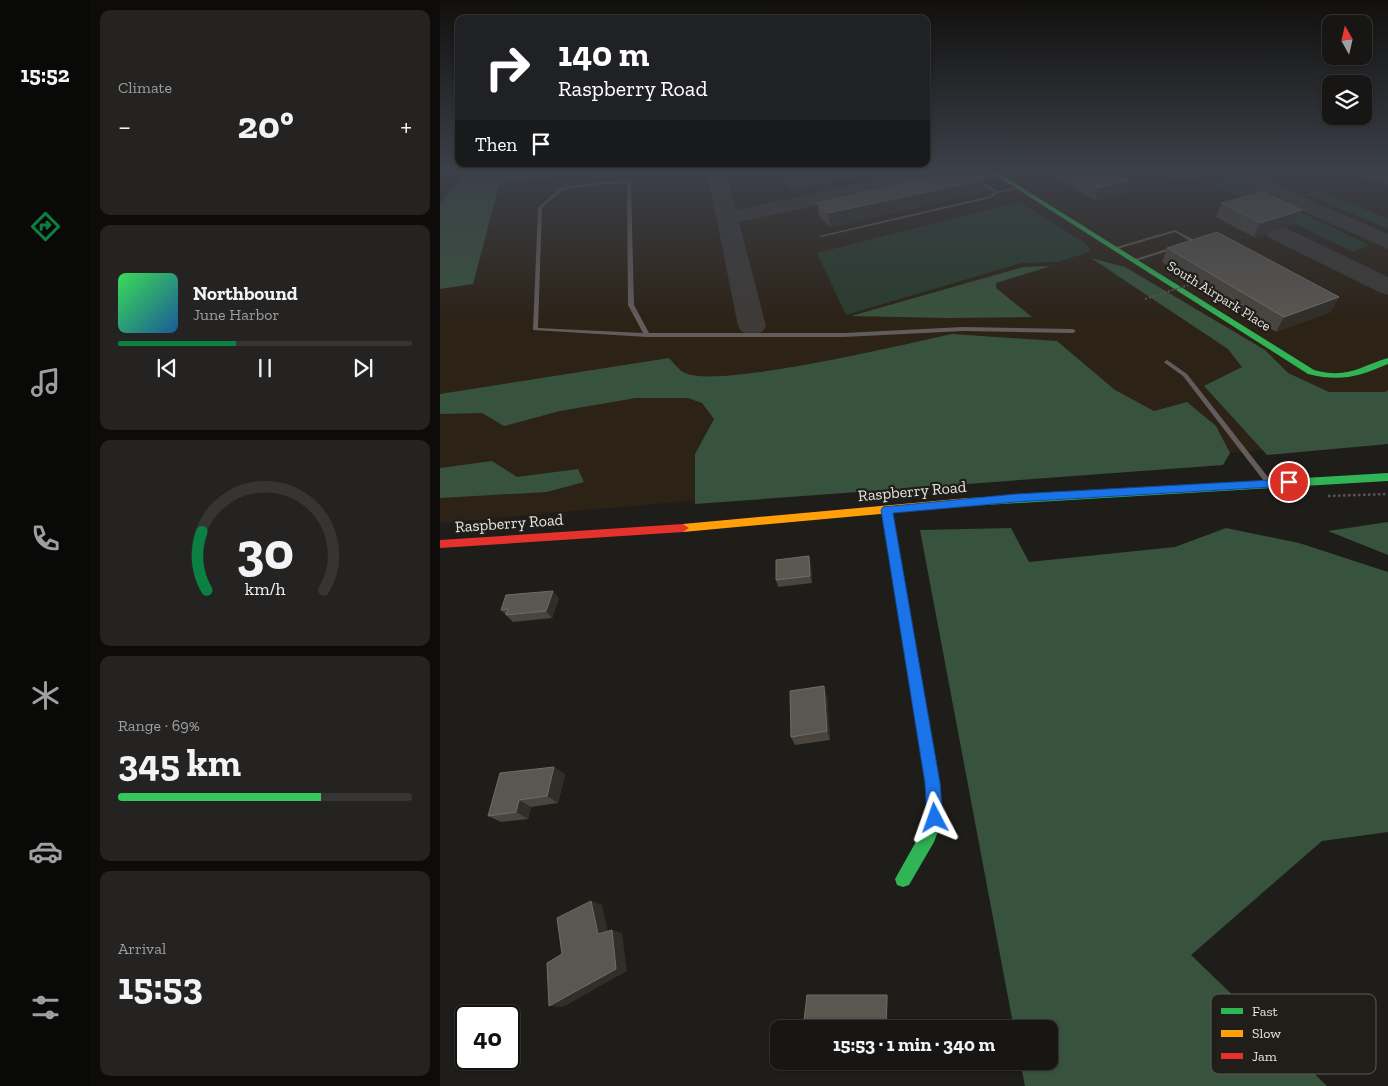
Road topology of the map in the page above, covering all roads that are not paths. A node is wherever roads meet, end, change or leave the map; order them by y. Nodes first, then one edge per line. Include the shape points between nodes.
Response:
1 (539, 222) edge
2 (630, 222) edge
3 (883, 222) edge
4 (1073, 222) edge
5 (821, 236) dead end
6 (1187, 245) edge
7 (1178, 247) edge
8 (1115, 248) junction
9 (1134, 260) junction
10 (1074, 331) dead end
11 (647, 334) junction
12 (1388, 361) edge
13 (1167, 362) dead end
14 (1388, 477) edge
15 (1269, 483) junction
16 (887, 510) junction
17 (440, 544) edge
18 (903, 878) dead end

1 - 11 lane via 534,330
2 - 11 lane via 631,305
3 - 5 lane
4 - 8 street, South Airpark Place
6 - 8 lane via 1196,242 1176,231
7 - 9 lane
8 - 9 street, South Airpark Place
9 - 12 street, South Airpark Place via 1311,372 1337,379
10 - 11 lane via 964,329 844,335
13 - 15 lane via 1185,375
14 - 15 street, Raspberry Road
15 - 16 street, Raspberry Road via 1016,498
16 - 17 street, Raspberry Road via 622,533
16 - 18 street via 935,818

